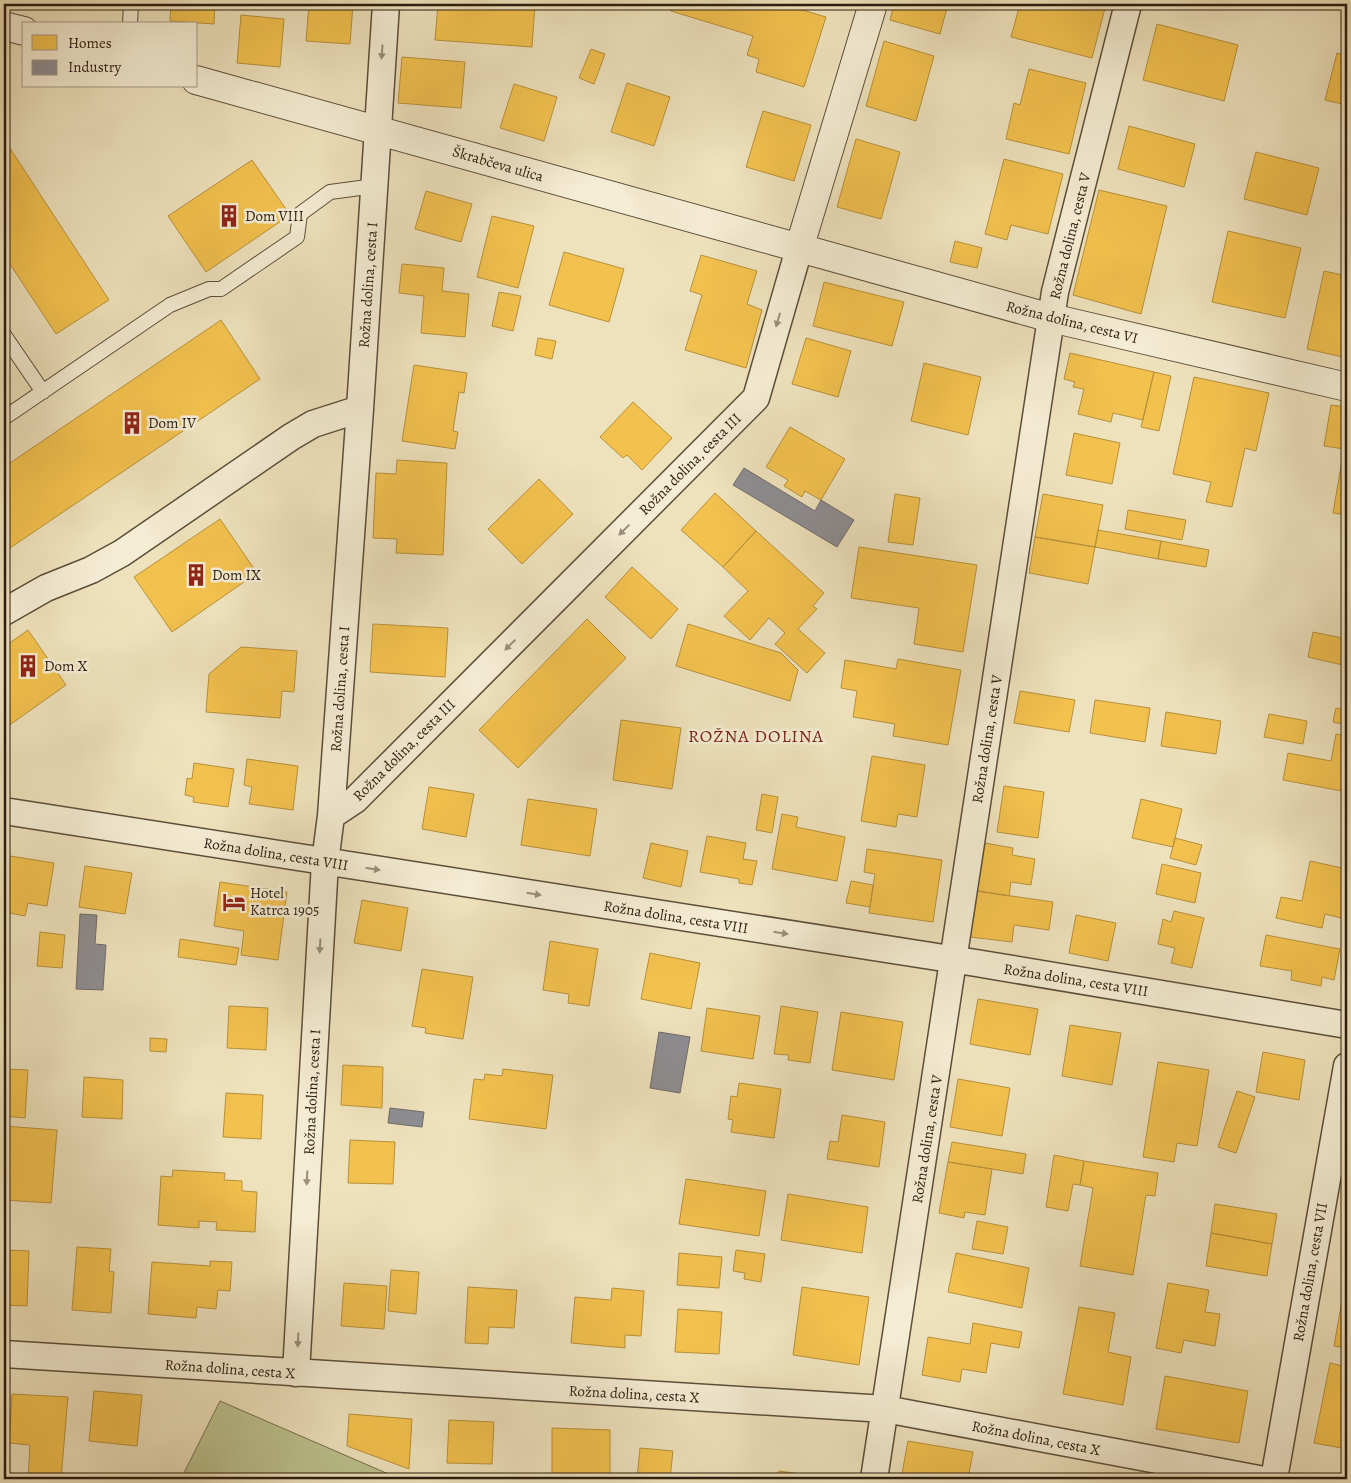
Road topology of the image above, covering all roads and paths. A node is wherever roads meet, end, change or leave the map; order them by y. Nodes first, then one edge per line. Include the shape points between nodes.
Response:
1 (131, 4) edge
2 (386, 4) edge
3 (872, 4) edge
4 (1128, 4) edge
5 (130, 22) edge
6 (4, 26) edge
7 (22, 30) edge
8 (198, 81) edge
9 (378, 130) junction
10 (375, 186) junction
11 (800, 249) junction
12 (1051, 318) junction
13 (4, 335) edge
14 (1347, 387) edge
15 (43, 392) junction
16 (360, 409) junction
17 (4, 418) edge
18 (4, 612) edge
19 (4, 811) edge
20 (331, 816) junction
21 (325, 862) junction
22 (954, 960) junction
23 (1347, 1025) edge
24 (1347, 1066) edge
25 (4, 1354) edge
26 (296, 1373) junction
27 (885, 1409) junction
28 (874, 1479) edge
29 (1258, 1479) edge
30 (1274, 1479) edge

1 - 5 lane
2 -> 9 street, Rožna dolina, cesta I
3 - 11 street, Rožna dolina, cesta III
4 - 12 street, Rožna dolina, cesta V
6 - 7 street
8 - 9 street, Škrabčeva ulica
9 - 10 street, Rožna dolina, cesta I
9 - 11 street, Škrabčeva ulica
10 - 15 lane via 330,192 300,214 297,237 221,289 209,289 170,305
10 - 16 street, Rožna dolina, cesta I
11 - 12 street, Rožna dolina, cesta VI
11 -> 20 street, Rožna dolina, cesta III via 756,398 362,793
12 - 14 street, Rožna dolina, cesta VI
12 - 22 street, Rožna dolina, cesta V
13 - 15 lane
15 - 17 lane
16 - 18 street via 313,424 290,437 122,553 46,588
16 - 20 street, Rožna dolina, cesta I
19 - 21 street, Rožna dolina, cesta VIII
20 - 21 street, Rožna dolina, cesta I
21 -> 22 street, Rožna dolina, cesta VIII
21 -> 26 street, Rožna dolina, cesta I
22 - 23 street, Rožna dolina, cesta VIII
22 - 27 street, Rožna dolina, cesta V
24 - 30 street, Rožna dolina, cesta VII
25 - 26 street, Rožna dolina, cesta X
26 - 27 street, Rožna dolina, cesta X
27 - 28 street, Rožna dolina, cesta V
27 - 29 street, Rožna dolina, cesta X

